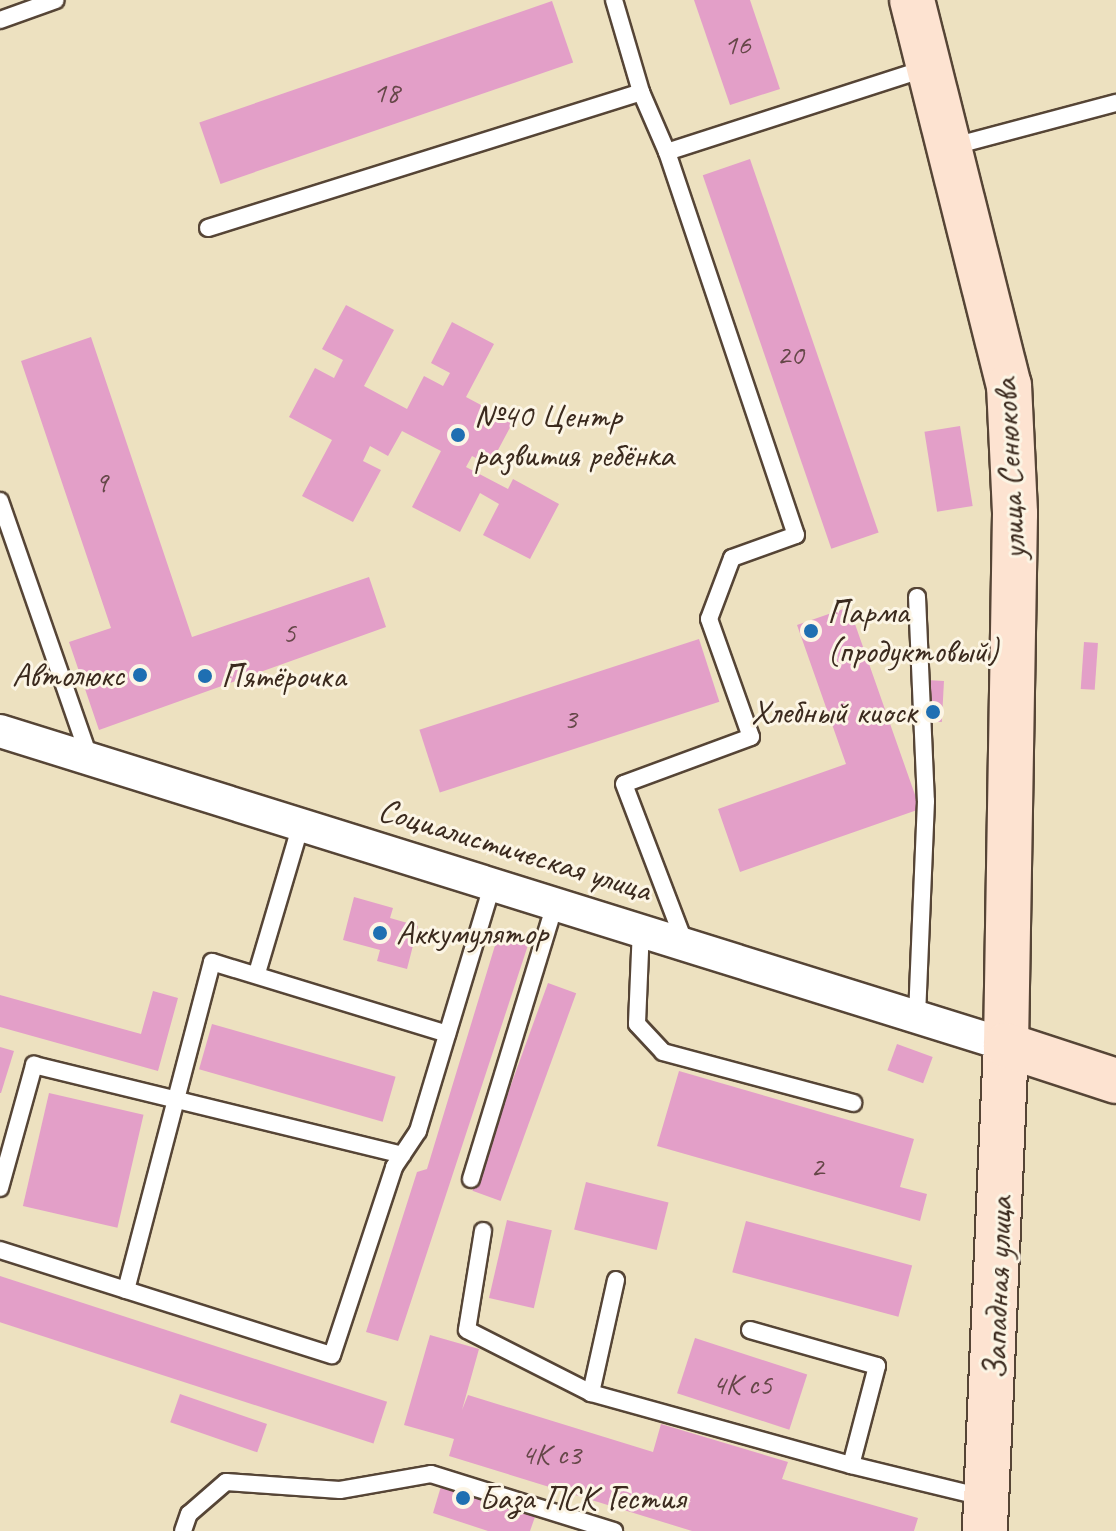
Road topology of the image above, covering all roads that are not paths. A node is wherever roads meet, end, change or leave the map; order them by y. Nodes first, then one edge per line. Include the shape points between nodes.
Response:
1 (56, 0) edge
2 (614, 0) edge
3 (912, 0) edge
4 (0, 20) edge
5 (933, 66) junction
6 (641, 92) junction
7 (1116, 103) edge
8 (954, 146) junction
9 (667, 152) junction
10 (208, 228) dead end
11 (0, 501) edge
12 (917, 597) dead end
13 (0, 731) edge
14 (89, 757) junction
15 (302, 821) junction
16 (493, 882) junction
17 (556, 901) junction
18 (641, 928) junction
19 (684, 941) junction
20 (257, 973) junction
21 (917, 1013) junction
22 (447, 1034) junction
23 (1006, 1045) junction
24 (1116, 1081) edge
25 (175, 1095) junction
26 (853, 1103) dead end
27 (402, 1155) junction
28 (471, 1179) dead end
29 (0, 1188) edge
30 (483, 1231) dead end
31 (0, 1250) edge
32 (616, 1280) dead end
33 (126, 1290) junction
34 (750, 1330) dead end
35 (591, 1393) junction
36 (851, 1465) junction
37 (986, 1515) edge
38 (577, 1526) edge
39 (183, 1531) edge
40 (614, 1531) edge

1 - 4 lane
2 - 6 lane
3 - 5 main road, улица Сенюкова
5 - 8 main road, улица Сенюкова
5 - 9 lane
6 - 9 lane
6 - 10 lane
7 - 8 lane
8 - 23 main road, улица Сенюкова via 1009,385 1015,514
9 - 19 lane via 796,535 732,558 709,619 751,737 624,784
11 - 14 lane
12 - 21 lane via 926,801
13 - 14 street, Социалистическая улица
14 - 15 street, Социалистическая улица
15 - 16 street, Социалистическая улица
15 - 20 lane
16 - 17 street, Социалистическая улица
16 - 22 lane
17 - 18 street, Социалистическая улица
17 - 28 lane
18 - 19 street, Социалистическая улица
18 - 26 lane via 637,1024 663,1052
19 - 21 street, Социалистическая улица
20 - 22 lane
20 - 25 lane via 212,962
21 - 23 street, Социалистическая улица
22 - 27 lane via 418,1131
23 - 24 main road
23 - 37 main road, Западная улица
25 - 27 lane
25 - 29 lane via 34,1065
25 - 33 lane
27 - 33 lane via 332,1355
30 - 35 lane via 467,1330
31 - 33 lane
32 - 35 lane
34 - 36 lane via 877,1366
35 - 36 lane
36 - 37 lane
38 - 39 lane via 431,1474 340,1490 226,1482 189,1514
38 - 40 lane

